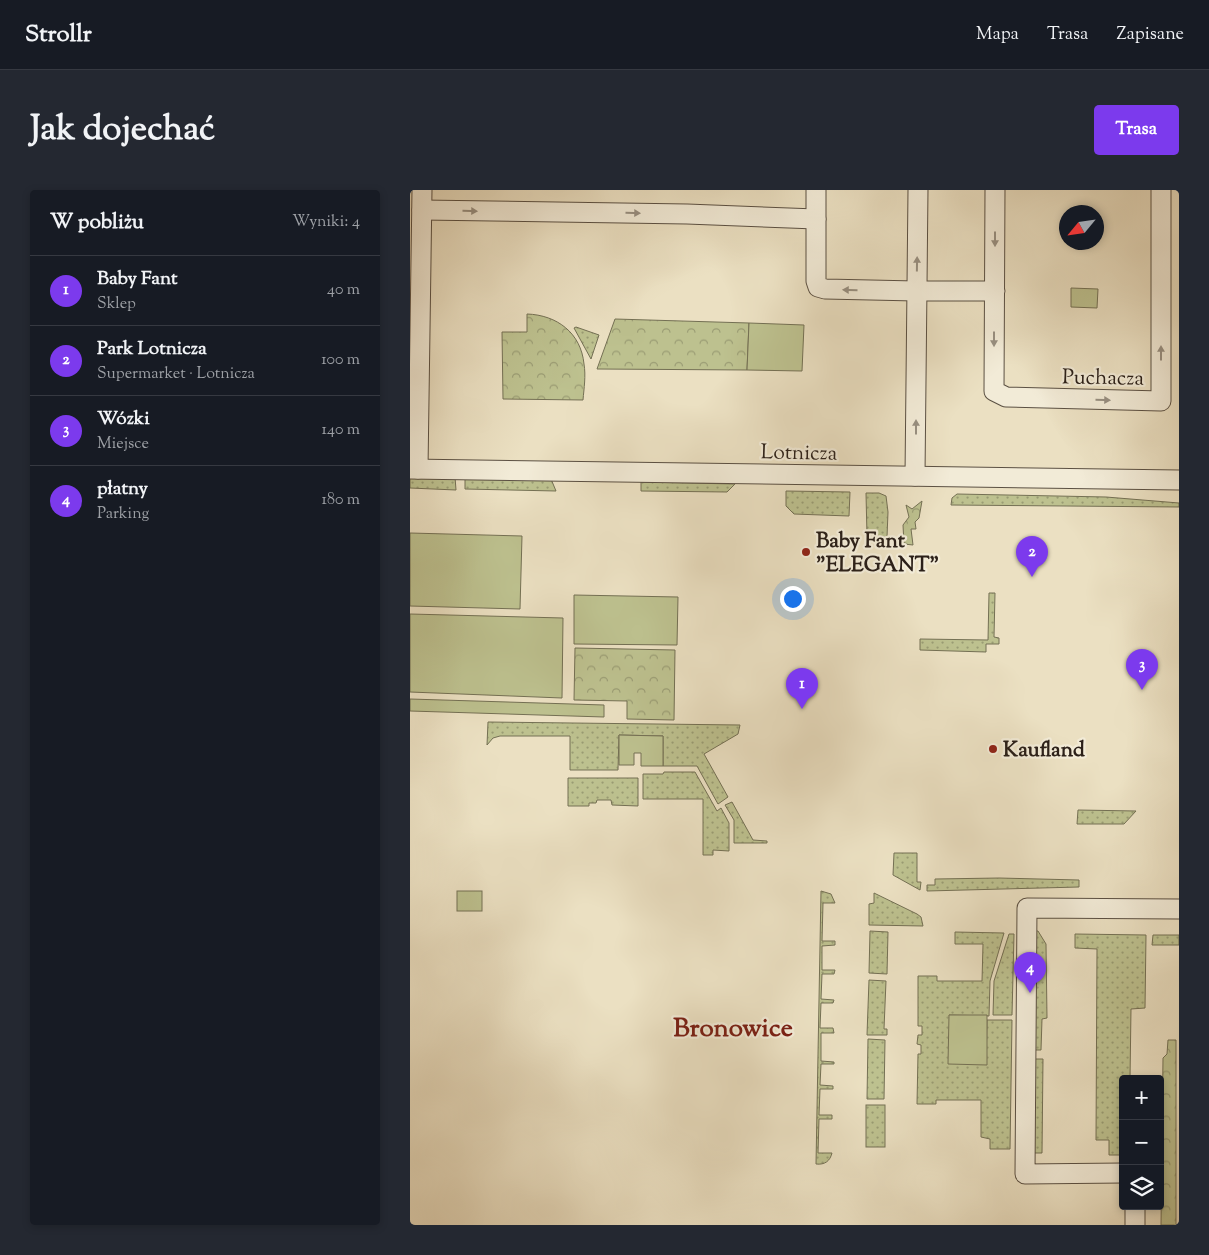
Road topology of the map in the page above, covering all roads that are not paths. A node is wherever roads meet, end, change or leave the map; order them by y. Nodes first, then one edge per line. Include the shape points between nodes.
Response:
1 (422, 190) edge
2 (816, 190) edge
3 (918, 190) edge
4 (995, 190) edge
5 (1161, 190) edge
6 (422, 210) junction
7 (816, 219) junction
8 (916, 291) junction
9 (994, 291) junction
10 (414, 469) edge
11 (916, 476) junction
12 (1179, 480) edge
13 (1179, 909) edge
14 (1119, 1173) edge
15 (1135, 1210) edge
16 (1135, 1225) edge

1 - 6 street
2 - 7 street
8 -> 3 street
4 -> 9 street, Puchacza
9 -> 5 street, Puchacza via 994,391 1006,398 1161,401
6 -> 7 street
6 - 10 street
8 -> 7 street via 818,287
8 - 9 street
11 -> 8 street
10 - 11 street, Lotnicza
11 - 12 street, Lotnicza
13 - 14 street via 1027,908 1024,1174
15 - 16 street

